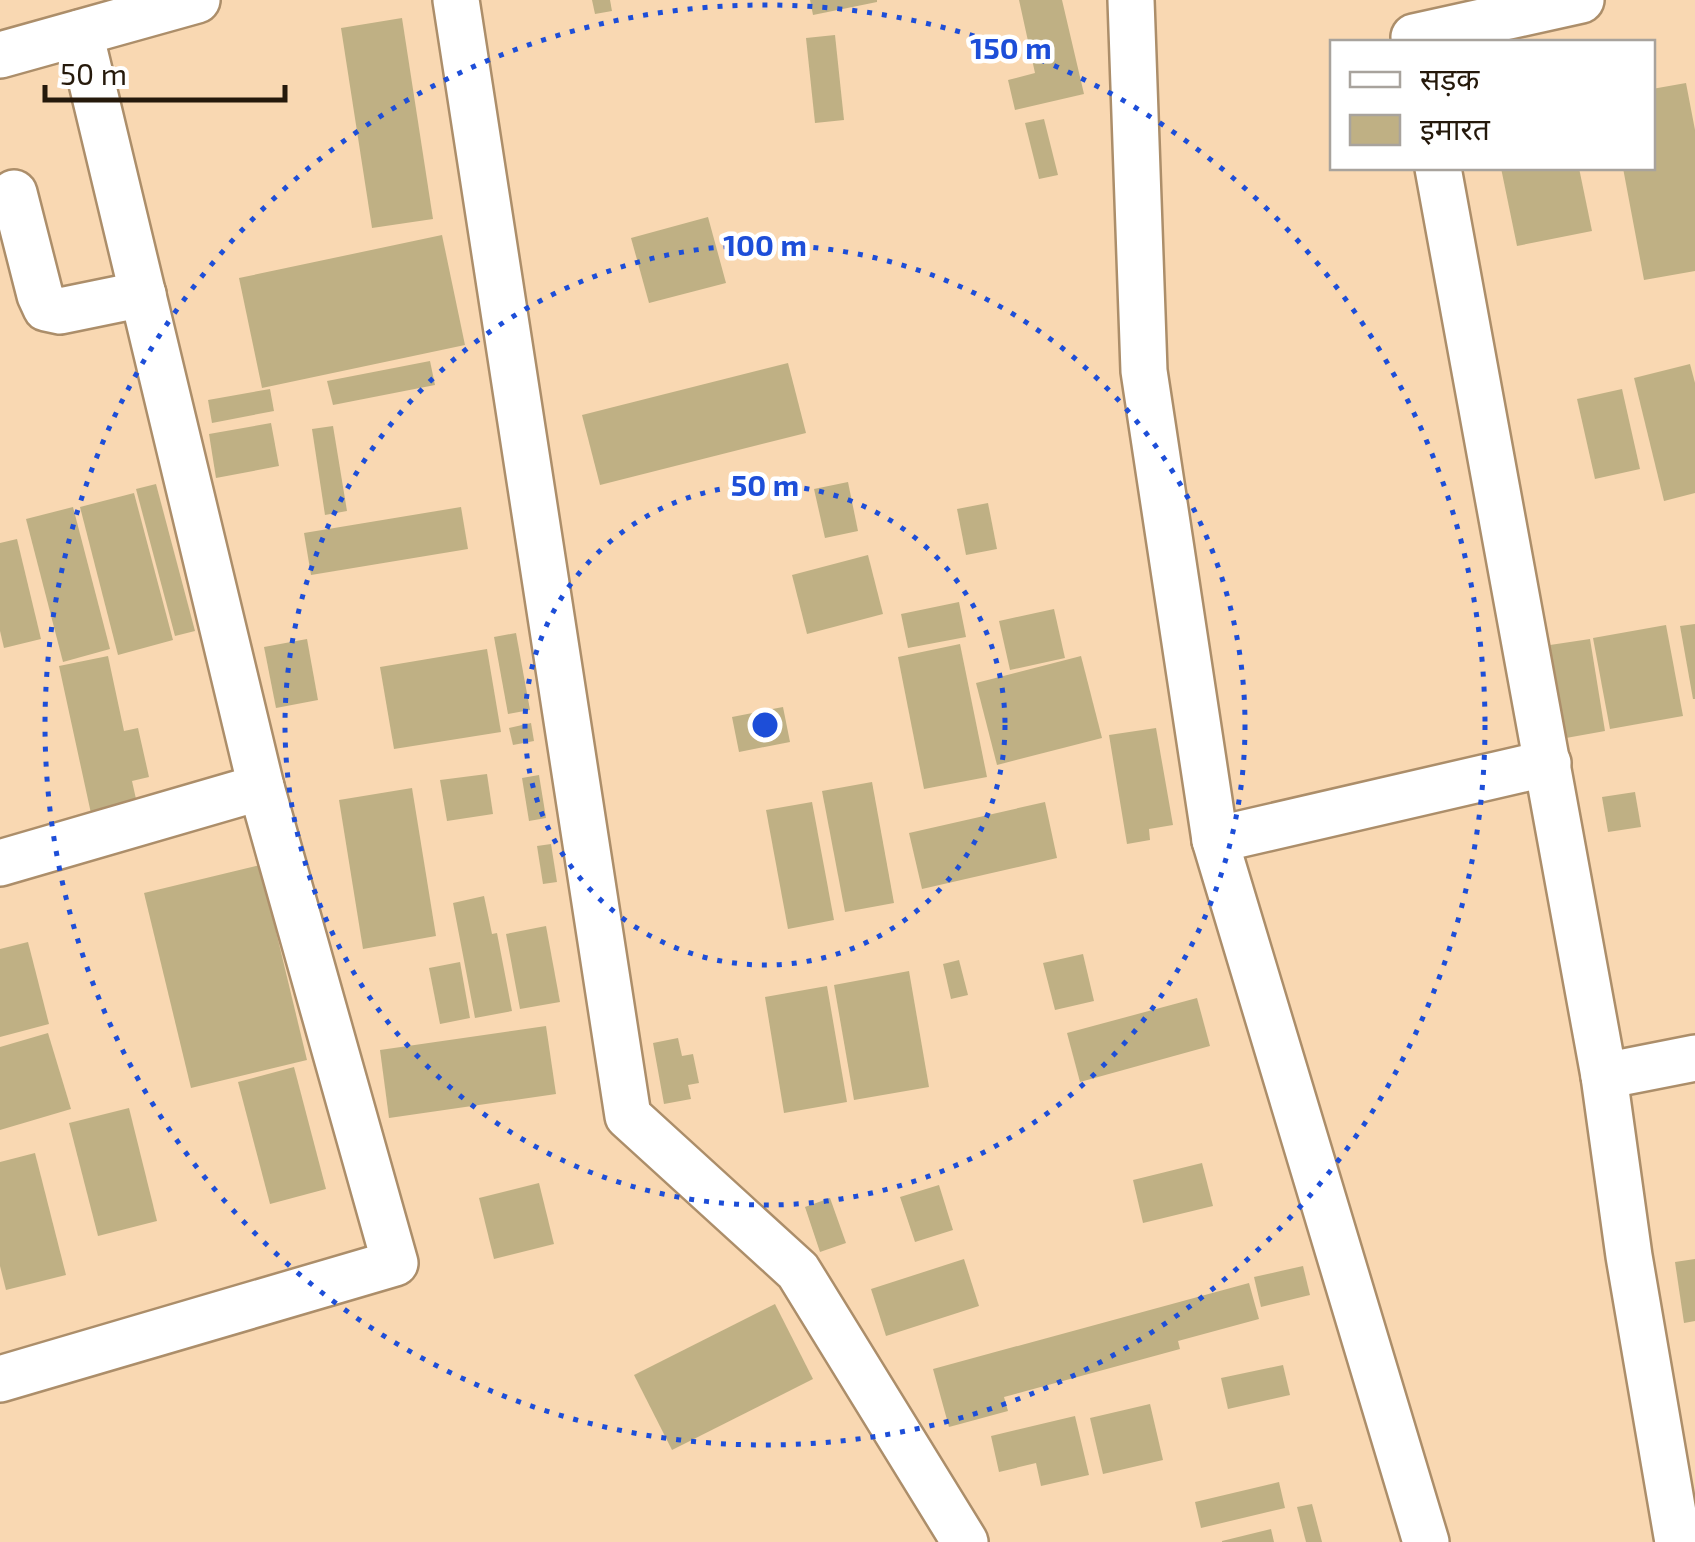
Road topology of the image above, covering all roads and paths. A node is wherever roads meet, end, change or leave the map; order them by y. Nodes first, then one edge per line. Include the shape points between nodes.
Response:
1 (198, 0) edge
2 (456, 0) edge
3 (1131, 0) edge
4 (1581, 0) edge
5 (1413, 27) edge
6 (80, 32) junction
7 (0, 55) edge
8 (1438, 170) edge
9 (14, 193) dead end
10 (143, 294) junction
11 (1548, 763) junction
12 (261, 787) junction
13 (1215, 840) junction
14 (0, 864) edge
15 (1695, 1058) edge
16 (1604, 1076) junction
17 (0, 1379) edge
18 (966, 1542) edge
19 (1426, 1542) edge
20 (1678, 1542) edge

1 - 6 street
2 - 18 street via 628,1116 798,1271
3 - 13 street via 1144,371
4 - 5 street
6 - 7 street
6 - 10 street
8 - 11 street
9 - 10 street via 46,308
10 - 12 street
11 - 13 street
11 - 16 street
12 - 14 street
12 - 17 street via 395,1263
13 - 19 street
15 - 16 street
16 - 20 street

